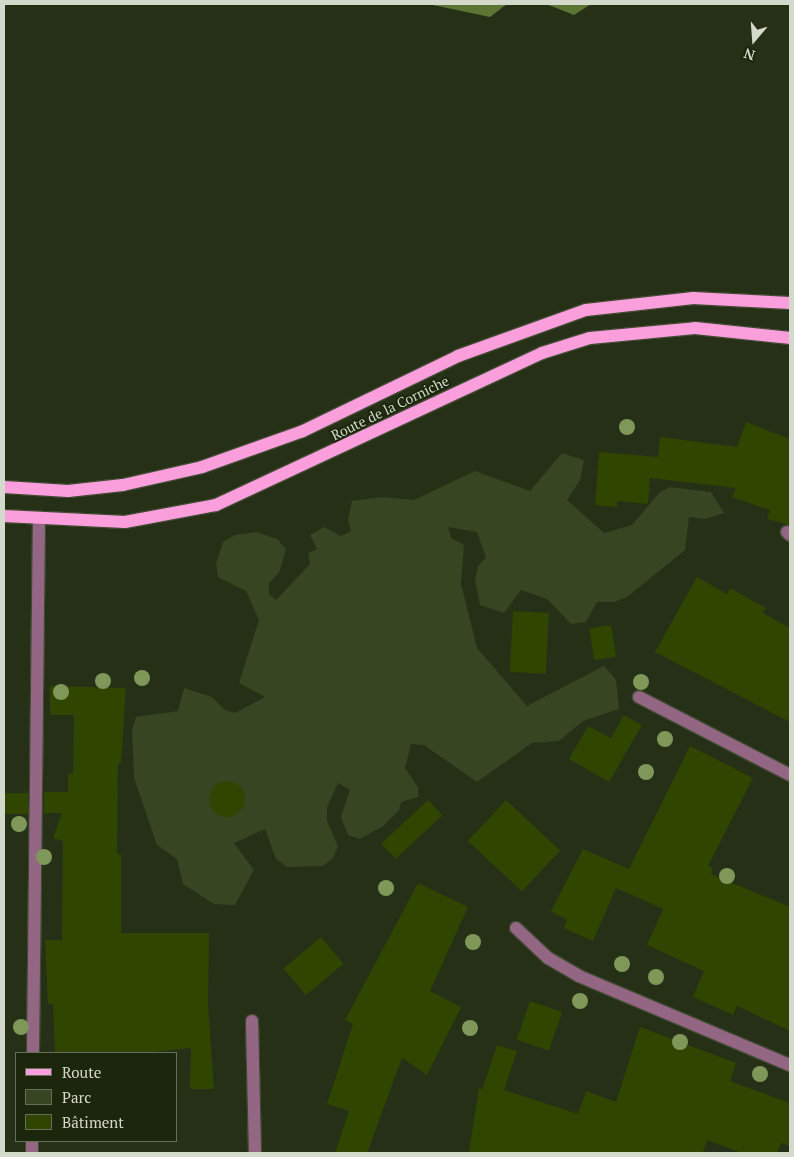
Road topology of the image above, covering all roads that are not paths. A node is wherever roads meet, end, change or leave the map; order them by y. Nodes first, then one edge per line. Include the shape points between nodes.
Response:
1 (790, 303) edge
2 (790, 338) edge
3 (4, 487) edge
4 (4, 516) edge
5 (39, 520) junction
6 (639, 697) dead end
7 (790, 775) edge
8 (516, 928) dead end
9 (252, 1021) dead end
10 (33, 1052) edge
11 (790, 1065) edge
12 (254, 1153) edge

1 - 3 main road, Route de la Corniche via 693,298 586,310 458,356 303,431 193,470 124,485 68,491
2 - 5 main road, Route de la Corniche via 694,328 590,338 542,353 216,504 125,522
4 - 5 main road, Route de la Corniche
5 - 10 street
6 - 7 street
8 - 11 street via 548,958 579,976
9 - 12 street

